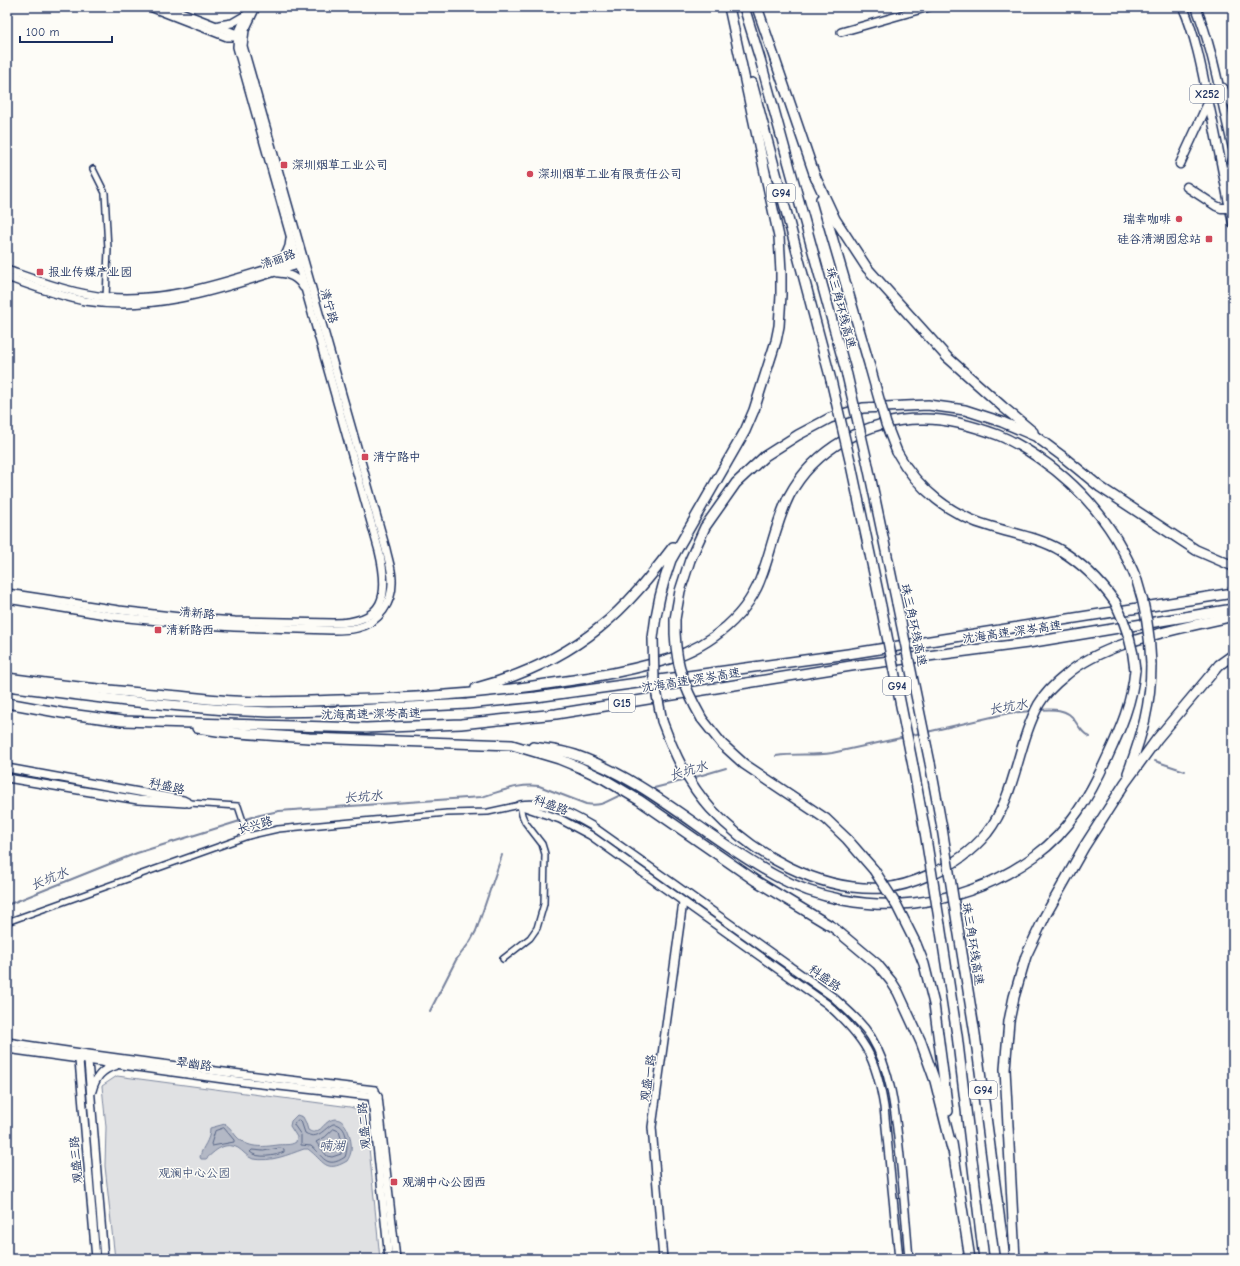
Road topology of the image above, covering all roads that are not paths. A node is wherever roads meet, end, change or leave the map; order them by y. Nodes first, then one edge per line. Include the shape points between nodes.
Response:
1 (150, 7) edge
2 (168, 7) edge
3 (256, 7) edge
4 (730, 7) edge
5 (744, 7) edge
6 (757, 7) edge
7 (929, 7) edge
8 (1183, 7) edge
9 (1196, 7) edge
10 (248, 10) edge
11 (214, 25) junction
12 (216, 32) junction
13 (841, 32) dead end
14 (240, 36) junction
15 (240, 58) junction
16 (1218, 79) junction
17 (1209, 101) junction
18 (1233, 104) edge
19 (1229, 132) junction
20 (1216, 135) junction
21 (1233, 148) edge
22 (1233, 160) edge
23 (1180, 164) dead end
24 (93, 169) dead end
25 (814, 174) junction
26 (1226, 183) junction
27 (1187, 187) dead end
28 (1230, 208) junction
29 (1233, 224) edge
30 (290, 235) junction
31 (300, 262) junction
32 (7, 270) edge
33 (271, 270) junction
34 (7, 277) edge
35 (306, 292) junction
36 (106, 300) junction
37 (1062, 456) junction
38 (692, 522) junction
39 (1233, 566) edge
40 (7, 593) edge
41 (1233, 593) edge
42 (7, 599) edge
43 (378, 606) joint
44 (1233, 610) edge
45 (382, 612) joint
46 (1233, 616) edge
47 (1233, 655) edge
48 (7, 678) edge
49 (7, 686) edge
50 (435, 696) junction
51 (7, 703) edge
52 (122, 720) junction
53 (512, 745) junction
54 (7, 768) edge
55 (7, 778) edge
56 (1124, 784) junction
57 (189, 803) junction
58 (520, 805) junction
59 (248, 836) junction
60 (683, 902) junction
61 (7, 922) edge
62 (503, 959) dead end
63 (7, 1042) edge
64 (7, 1049) edge
65 (81, 1057) junction
66 (88, 1061) junction
67 (117, 1065) junction
68 (375, 1094) junction
69 (92, 1099) junction
70 (952, 1149) junction
71 (96, 1259) edge
72 (104, 1259) edge
73 (389, 1259) edge
74 (396, 1259) edge
75 (663, 1259) edge
76 (900, 1259) edge
77 (909, 1259) edge
78 (970, 1259) edge
79 (984, 1259) edge
80 (1004, 1259) edge
81 (1015, 1259) edge

1 - 12 street
2 - 11 street
3 - 14 street, 清宁路
4 - 38 highway via 779,237 780,312 776,341 750,421
4 - 79 highway, G94, bridge via 831,380 881,606 926,832 957,1035
5 - 80 highway, 珠三角环线高速 / G94, bridge via 847,375 868,461 942,828 977,1048
6 - 25 highway
7 - 13 street
8 - 17 main road, X252 via 1194,37
9 - 16 main road, X252
10 - 11 street via 242,18 232,23
10 - 14 street, 清宁路
11 - 14 street
12 - 14 street via 227,36
12 - 15 street via 232,45
14 - 15 street, 清宁路 via 237,47
14 - 31 street, 清宁路
15 - 30 street, 清宁路
16 - 18 main road
16 - 19 main road, X252
17 - 20 main road, X252
17 - 23 main road
19 - 20 main road
19 - 21 main road, X252
20 - 26 main road, X252
22 - 26 main road
24 - 36 street via 105,193 108,249
25 - 37 highway via 835,219 867,268 947,357
25 - 53 highway, bridge via 886,424 904,464 916,480 938,500 963,516 978,523 1042,541 1076,560 1103,586 1115,602 1131,642 1135,670 1132,695 1119,733 1098,779 1071,822 1053,842 1004,876 983,886 930,901 876,904 817,893 776,877 654,796 598,764 552,749
26 - 28 main road, X252
27 - 28 main road via 1216,206
28 - 29 main road, X252
30 - 31 street, 清宁路
30 - 33 street via 286,255
31 - 33 street, 清丽路
31 - 35 street, 清宁路
31 - 45 street, 清宁路 via 391,568 390,598
32 - 36 street, 清丽路
33 - 35 street via 290,275
33 - 36 street, 清丽路 via 178,300 129,304
34 - 36 street, 清丽路 via 85,301
35 - 43 street, 清宁路 via 383,568 384,591
37 - 39 highway via 1100,487 1160,527 1196,550
37 - 70 highway, bridge via 1035,436 1002,422 958,409 928,405 891,406 863,408 830,418 798,434 765,456 736,483 704,527 680,591 675,619 674,642 678,662 686,688 702,719 722,744 744,764 831,823 874,870 898,906 924,964 934,1004
38 - 46 highway, bridge via 671,560 662,583 652,638 654,680 662,721 671,745 694,787 724,822 745,840 793,869 845,885 883,888 900,885 941,870 974,847 988,831 1004,802 1040,702 1051,688 1084,662 1123,645
38 - 50 highway via 626,602 599,628 569,650 527,672 498,683
40 - 43 street, 清新路 via 119,610 235,621 347,623 368,616
41 - 49 highway, 沈海高速 深岑高速 / G15 via 848,654 536,697 467,704 269,712 126,702
42 - 45 street, 清新路 via 118,617 234,627 348,630 372,622
44 - 52 highway, 沈海高速 深岑高速 / G15 via 1028,643 851,666 556,714 461,724 366,728
47 - 56 highway via 1219,665 1157,739
48 - 50 highway via 111,691 231,701 376,700
50 - 56 highway, bridge via 578,680 655,663 700,646 728,626 749,601 762,575 788,498 810,467 855,434 906,419 939,420 979,428 1004,437 1052,467 1077,488 1104,519 1122,547 1137,581 1151,647 1151,684 1144,728
51 - 52 highway, 沈海高速 深岑高速 / G15
52 - 53 highway via 270,735
53 - 70 highway via 581,768 639,800 756,882 834,928 884,971 906,1007 922,1042
54 - 57 street, 科盛路 via 140,791
55 - 57 street, 科盛路 via 138,800
56 - 81 highway via 1084,847 1034,937 1019,975 1009,1021 1005,1069
57 - 59 street via 238,806
58 - 59 street, 长兴路 via 488,812 447,813 278,829
58 - 60 street, 科盛路 via 581,829
58 - 62 street via 525,822 542,844 545,854 544,904 537,928 530,938
58 - 77 street, 科盛路 via 546,805 575,816 592,826 833,997 870,1035 890,1084
59 - 61 street, 长兴路
60 - 75 street, 观盛一路 via 652,1127
60 - 76 street, 科盛路 via 827,1004 862,1040 876,1071 883,1101
63 - 65 street, 翠幽路
64 - 65 street, 翠幽路
65 - 66 street
65 - 68 street, 翠幽路 via 253,1076
65 - 71 street, 观盛三路
66 - 67 street, 翠幽路
66 - 69 street, 观盛三路
67 - 68 street, 翠幽路 via 252,1083
67 - 69 street via 105,1070 98,1077
68 - 73 street, 观盛二路
68 - 74 street, 观盛二路
69 - 72 street, 观盛三路
70 - 78 highway

